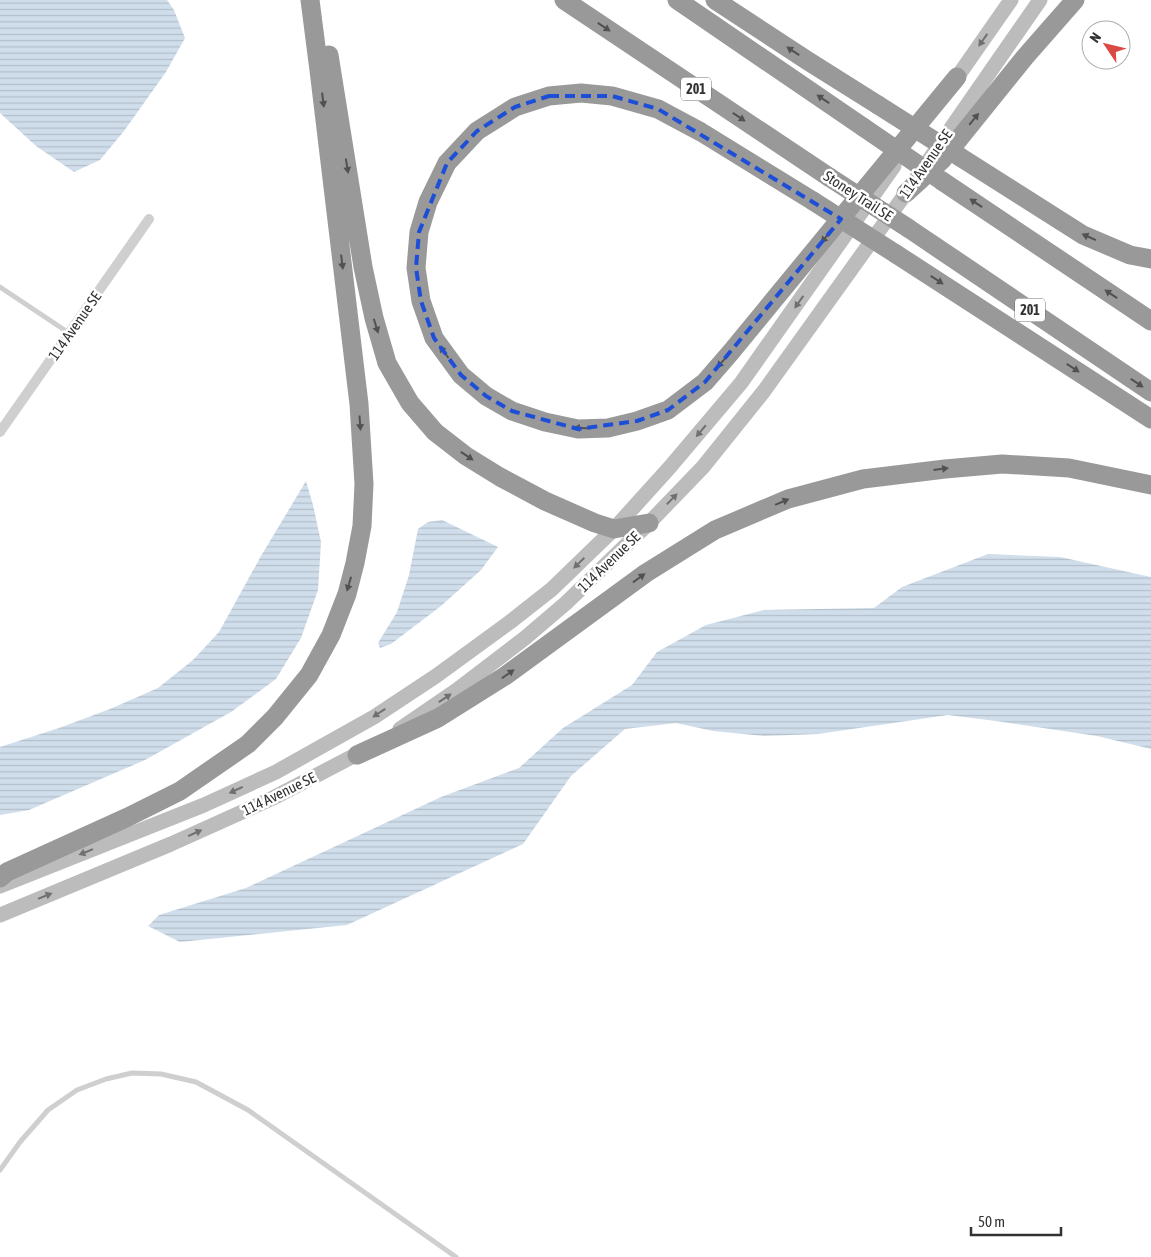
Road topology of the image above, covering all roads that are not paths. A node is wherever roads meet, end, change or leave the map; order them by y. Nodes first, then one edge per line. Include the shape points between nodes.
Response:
1 (311, 0) edge
2 (564, 0) edge
3 (677, 0) edge
4 (715, 0) edge
5 (1011, 0) edge
6 (1040, 0) edge
7 (1075, 0) edge
8 (956, 77) junction
9 (906, 193) junction
10 (149, 219) dead end
11 (1151, 259) edge
12 (0, 287) edge
13 (1151, 321) edge
14 (70, 333) junction
15 (1151, 392) edge
16 (1151, 419) edge
17 (0, 432) edge
18 (1151, 485) edge
19 (649, 523) junction
20 (614, 529) junction
21 (357, 754) junction
22 (0, 878) edge
23 (0, 886) edge
24 (0, 915) edge
25 (0, 1170) edge
26 (456, 1257) edge

1 -> 20 highway via 324,27 363,268 387,363 410,403 436,432 466,456 545,501
1 -> 22 highway via 359,404 364,484 362,526 347,594 331,635 309,675 248,744 180,791
2 -> 15 highway, Stoney Trail SE / 201, bridge
13 -> 3 highway, bridge
11 -> 4 highway, bridge via 1130,255 1083,235
5 -> 8 main road, 114 Avenue SE
6 - 9 main road, 114 Avenue SE
9 -> 7 highway via 942,160
8 -> 16 highway, bridge via 731,352 705,382 668,410 608,428 578,429 545,422 512,411 486,396 461,375 434,338 421,301 416,268 419,232 428,202 447,163 477,131 515,107 549,96 581,93 612,96 658,109 702,132 813,200 896,254
8 -> 20 main road, 114 Avenue SE via 741,383
19 -> 9 main road, 114 Avenue SE via 702,467 764,391
10 - 14 street, 114 Avenue SE
12 - 14 lane
14 - 17 street, 114 Avenue SE
21 -> 18 highway via 446,713 505,676 646,573 715,530 788,499 863,479 1002,464 1069,468
19 - 20 highway
21 -> 19 main road, 114 Avenue SE via 457,690 525,638
20 -> 23 main road, 114 Avenue SE via 552,589 510,622 374,717 276,772 204,805
24 -> 21 main road, 114 Avenue SE via 171,844 273,798
25 - 26 lane via 48,1110 78,1090 132,1073 161,1074 196,1082 248,1110

